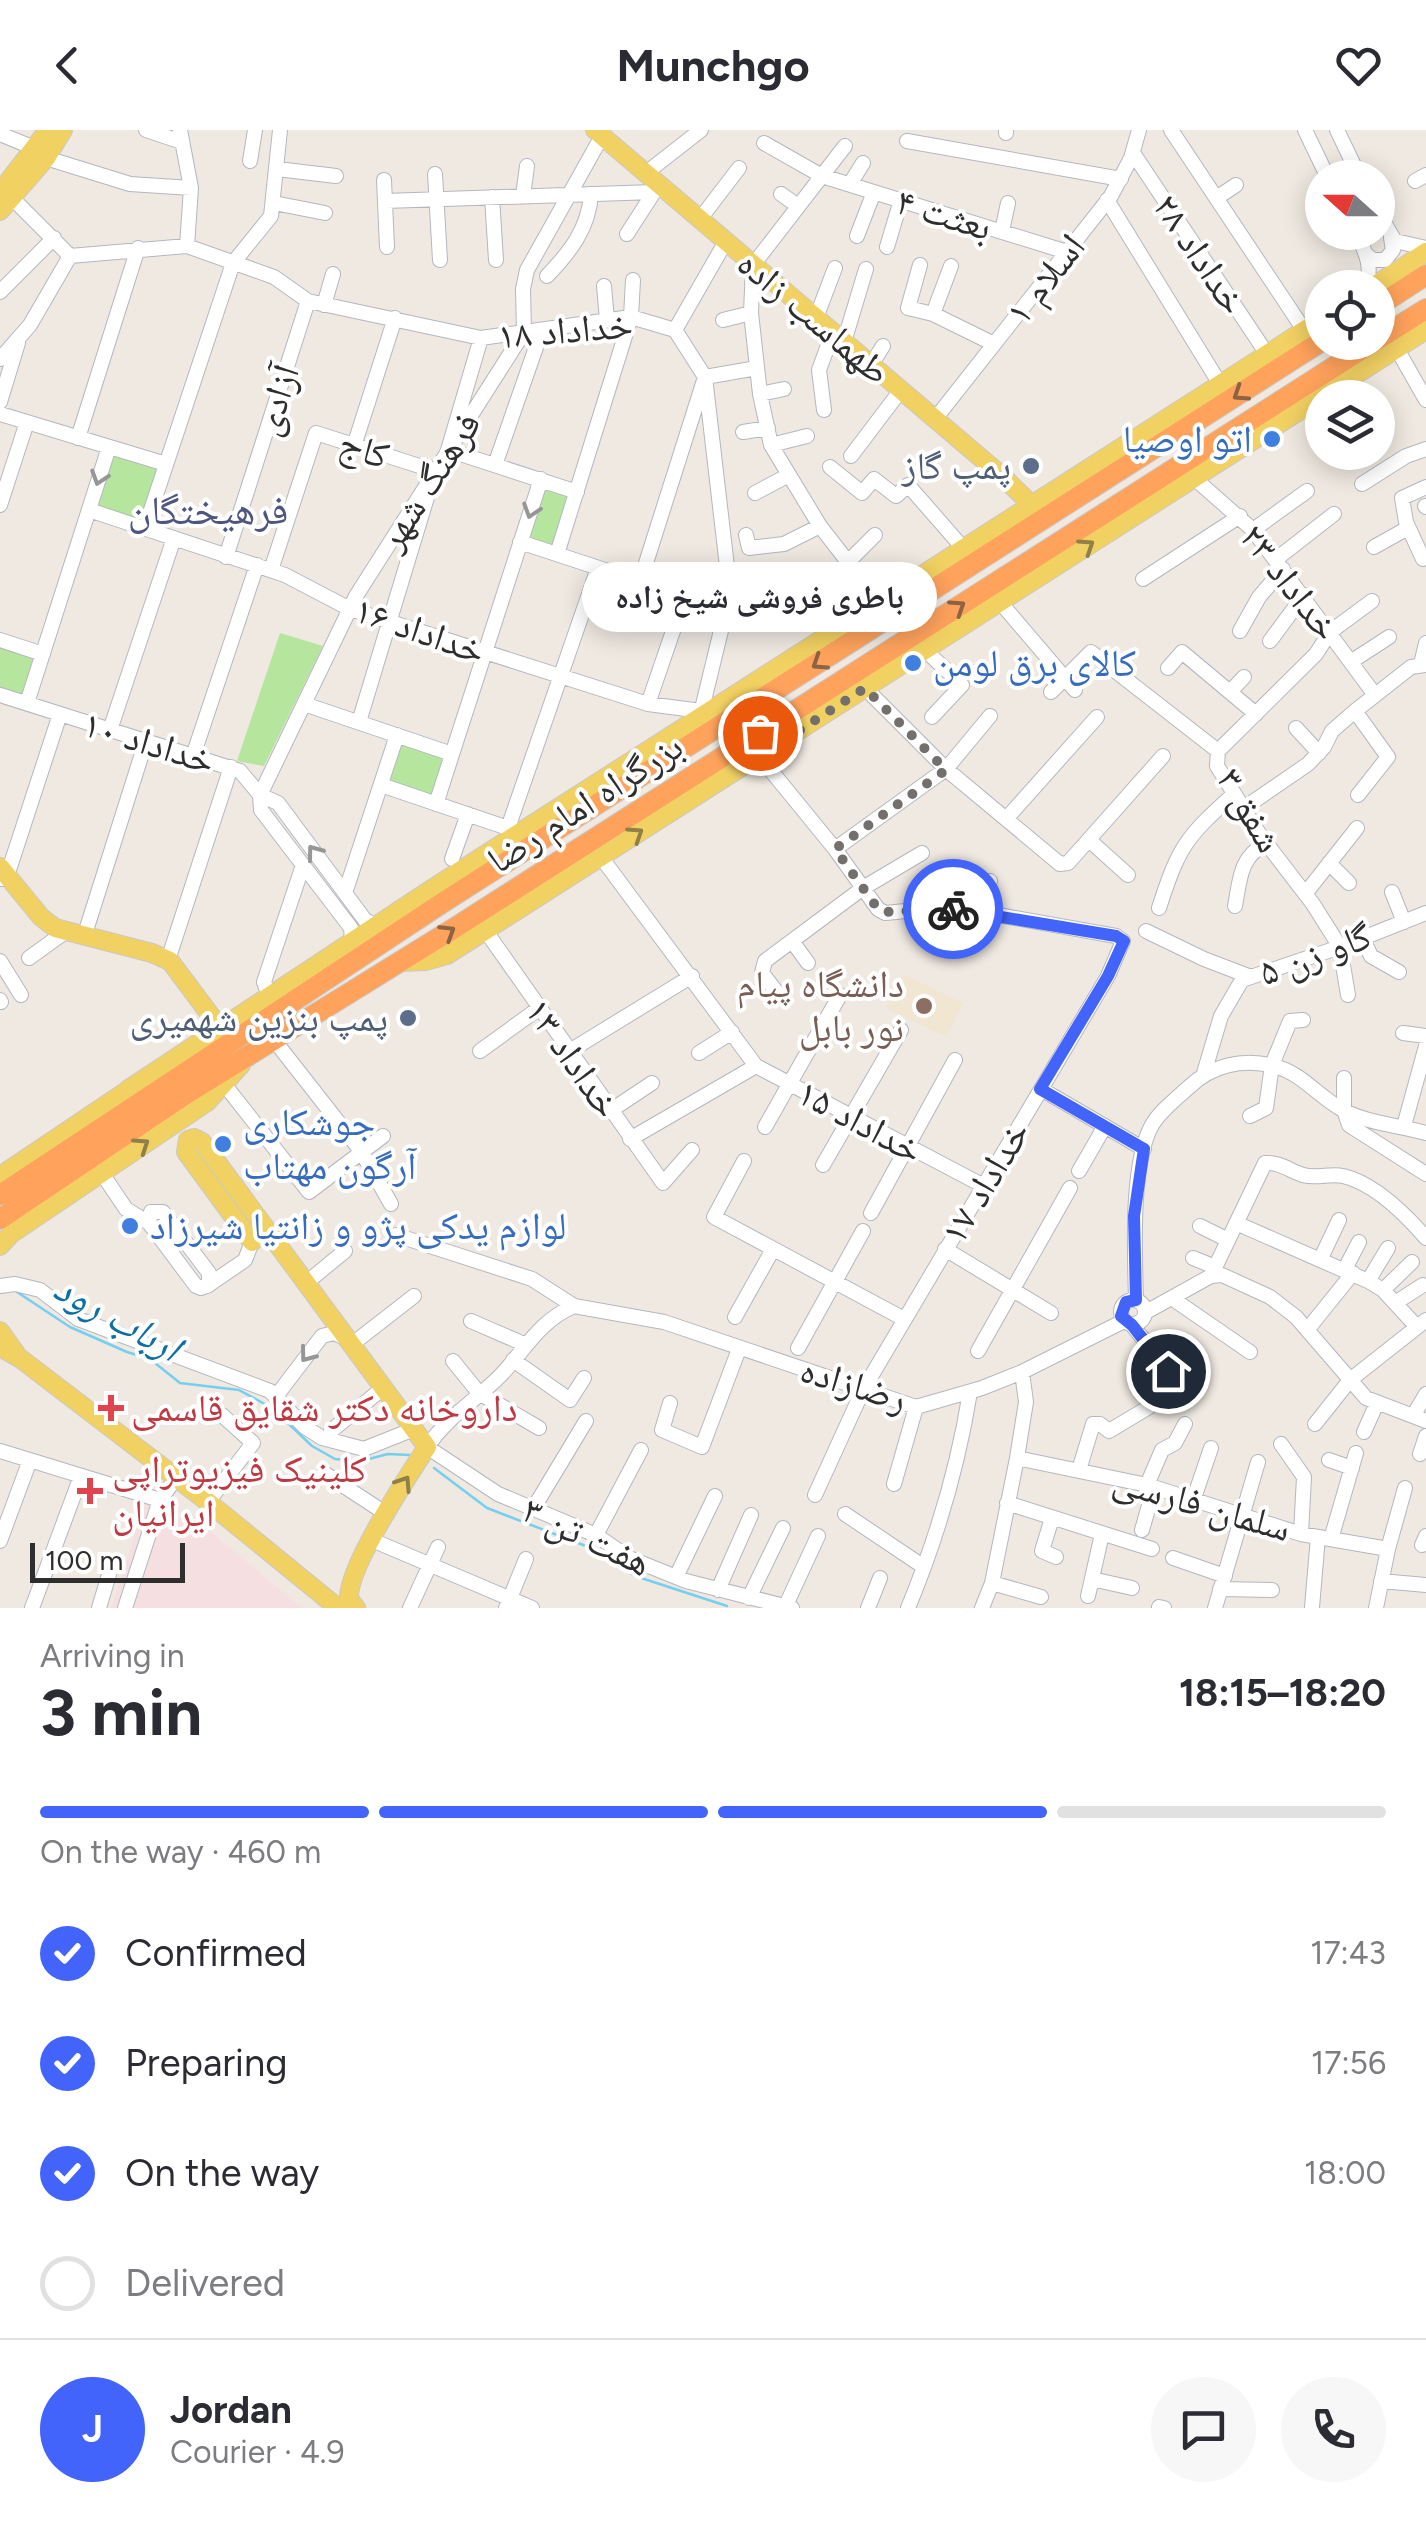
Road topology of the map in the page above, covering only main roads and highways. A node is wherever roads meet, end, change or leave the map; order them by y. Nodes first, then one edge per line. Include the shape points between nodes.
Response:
1 (48, 130) edge
2 (63, 130) edge
3 (599, 133) edge
4 (41, 153) junction
5 (4, 200) edge
6 (1426, 250) edge
7 (1395, 270) edge
8 (1426, 275) edge
9 (1395, 295) edge
10 (1426, 308) edge
11 (1426, 330) edge
12 (1395, 332) edge
13 (1395, 338) edge
14 (1305, 339) edge
15 (1305, 342) edge
16 (1352, 360) edge
17 (1360, 360) edge
18 (1193, 402) junction
19 (1278, 425) junction
20 (1224, 437) junction
21 (1162, 444) junction
22 (1038, 512) junction
23 (878, 625) junction
24 (829, 634) junction
25 (792, 724) junction
26 (708, 766) junction
27 (670, 812) junction
28 (2, 874) edge
29 (445, 880) junction
30 (400, 962) junction
31 (309, 990) junction
32 (230, 1031) junction
33 (252, 1054) junction
34 (185, 1094) junction
35 (0, 1175) edge
36 (0, 1195) edge
37 (6, 1228) edge
38 (0, 1246) edge
39 (0, 1331) edge
40 (0, 1348) edge
41 (21, 1359) junction
42 (350, 1582) junction
43 (307, 1586) junction
44 (337, 1608) edge
45 (356, 1608) edge

1 - 4 main road
2 - 4 main road
3 - 22 main road, طهماسب زاده
4 - 5 main road
6 - 7 main road
8 - 9 highway
10 - 12 highway, بزرگراه امام رضا
11 - 13 main road
14 - 18 main road via 1267,354
15 -> 21 highway, بزرگراه امام رضا
16 - 20 highway, بزرگراه امام رضا
17 - 19 main road
18 - 21 main road
18 - 22 main road
19 - 20 main road
25 -> 19 main road via 865,688
25 -> 20 highway, بزرگراه امام رضا
21 - 22 highway, بزرگراه امام رضا
22 - 23 highway, بزرگراه امام رضا
22 - 24 main road via 963,548
23 - 24 main road
23 -> 31 highway, بزرگراه امام رضا
24 - 29 main road
25 - 26 highway, بزرگراه امام رضا
25 - 27 main road via 759,756
26 - 27 main road
30 -> 26 highway, بزرگراه امام رضا
30 -> 27 main road via 434,960
28 - 32 main road via 65,932 168,960
29 - 31 main road
29 - 32 main road via 269,996
30 - 33 highway, بزرگراه امام رضا
31 - 32 highway, بزرگراه امام رضا
32 - 34 highway, بزرگراه امام رضا
32 - 35 main road
33 - 34 highway, بزرگراه امام رضا
33 - 34 main road via 224,1084
34 - 36 highway
34 - 37 highway
37 -> 34 main road via 101,1172
42 -> 34 main road via 427,1447 306,1283 259,1236 190,1126
37 - 38 main road
39 - 41 main road
40 - 41 main road
41 - 43 main road
42 - 43 main road
42 - 45 main road
43 - 44 main road

